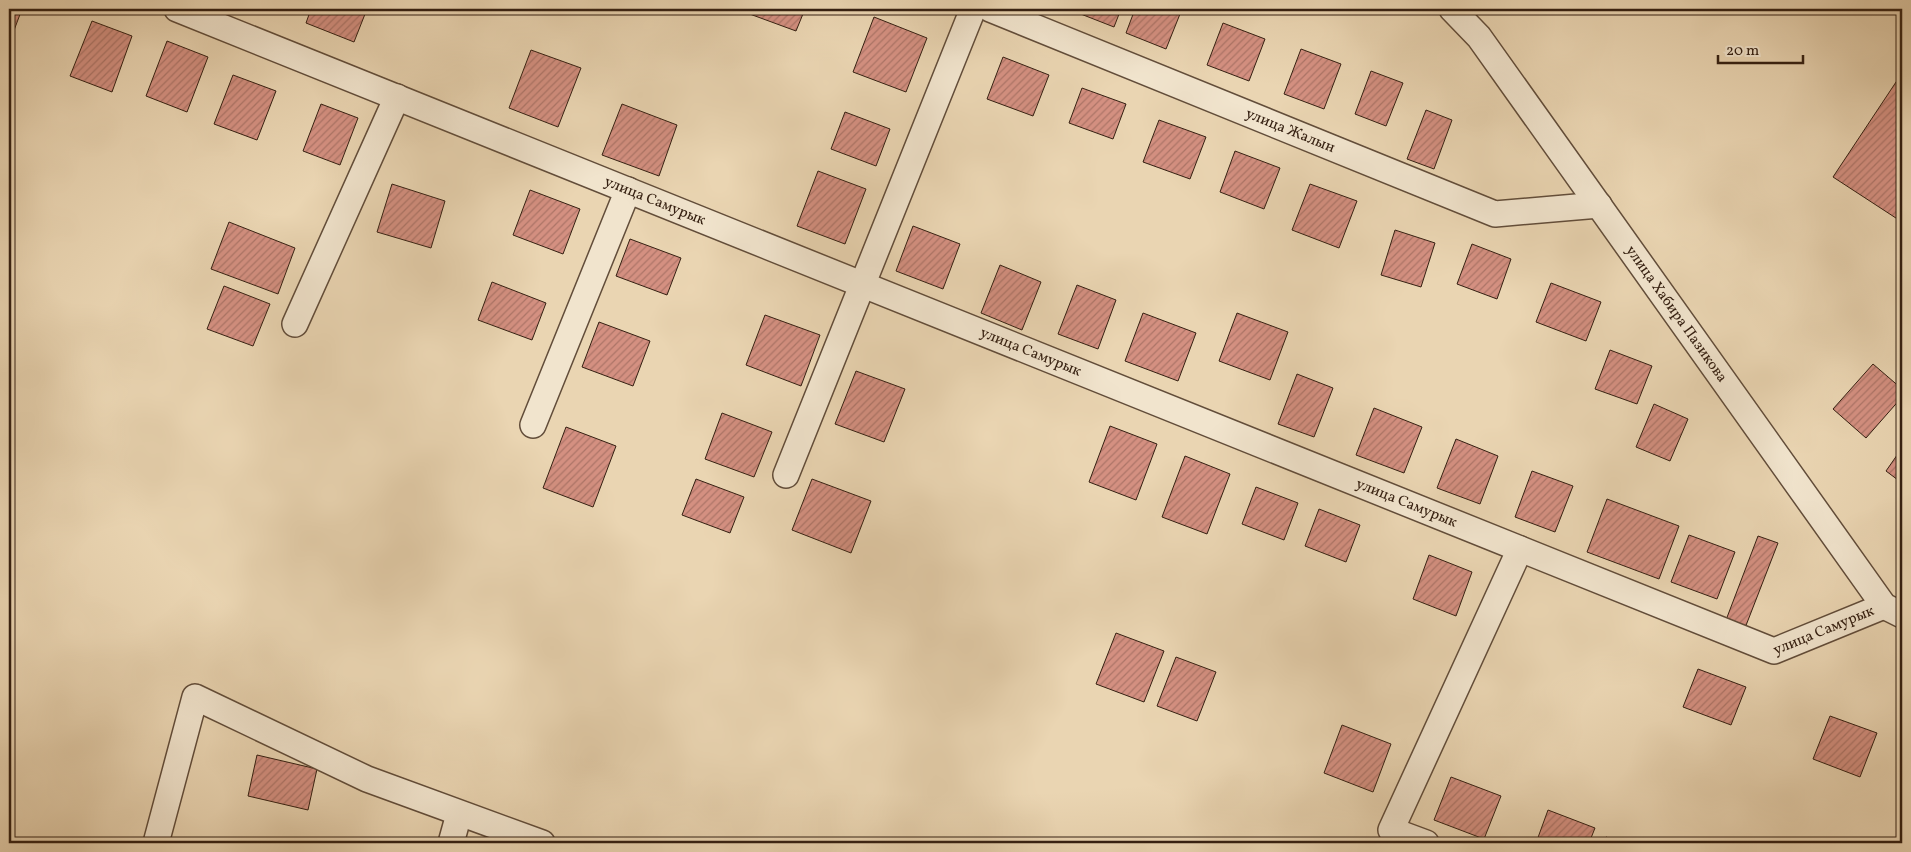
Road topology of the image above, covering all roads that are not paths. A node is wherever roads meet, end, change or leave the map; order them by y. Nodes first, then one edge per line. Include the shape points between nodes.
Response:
1 (177, 9) edge
2 (973, 9) edge
3 (990, 9) edge
4 (1452, 9) edge
5 (397, 97) junction
6 (628, 190) junction
7 (1598, 204) junction
8 (862, 284) junction
9 (295, 324) dead end
10 (533, 425) dead end
11 (786, 475) dead end
12 (1520, 548) junction
13 (1893, 611) edge
14 (459, 814) junction
15 (156, 843) edge
16 (451, 843) edge
17 (542, 843) edge
18 (1426, 843) edge

1 - 5 street, улица Самурык
2 - 8 street
3 - 7 street, улица Жалын via 1496,214
4 - 7 street, улица Хабира Пазикова via 1479,37
5 - 6 street, улица Самурык
5 - 9 street
6 - 8 street, улица Самурык
6 - 10 street
7 - 13 street, улица Хабира Пазикова
8 - 11 street
8 - 12 street, улица Самурык
12 - 13 street, улица Самурык via 1774,651
12 - 18 street via 1392,830
14 - 15 street via 367,779 195,697
14 - 16 street
14 - 17 street

